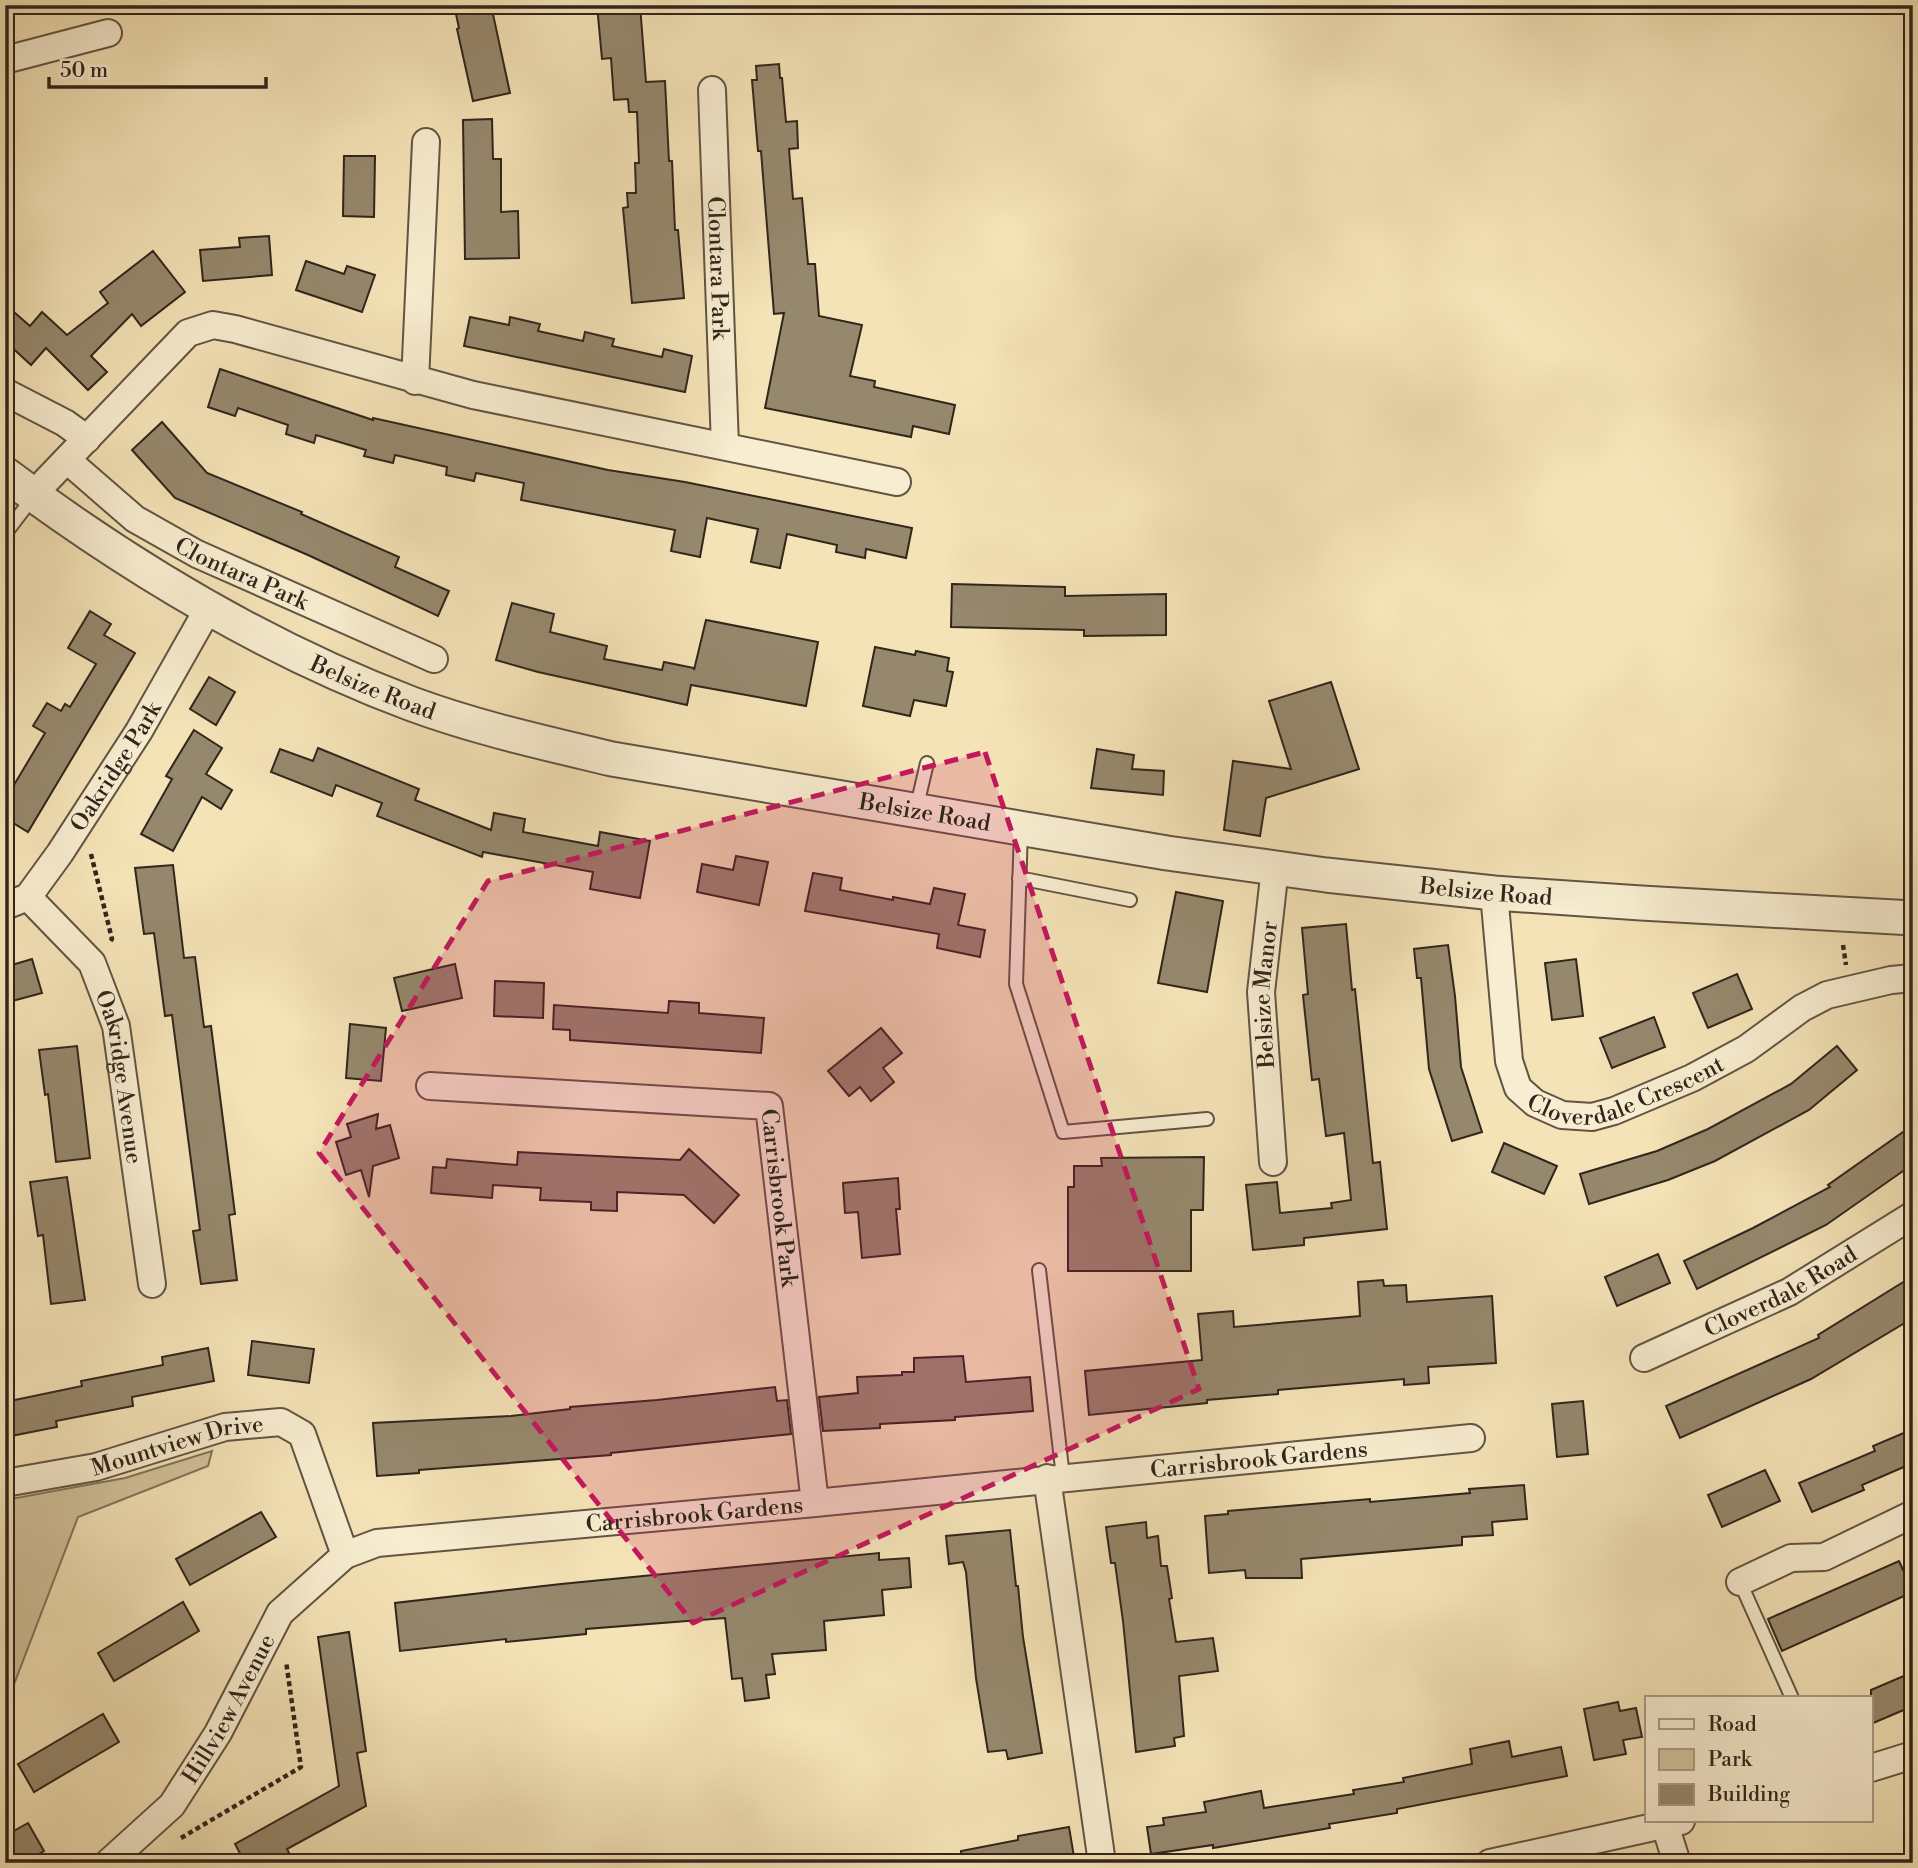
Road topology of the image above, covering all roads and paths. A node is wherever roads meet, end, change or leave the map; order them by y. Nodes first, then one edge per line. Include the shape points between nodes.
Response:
1 (108, 33) dead end
2 (5, 60) edge
3 (712, 90) dead end
4 (426, 142) dead end
5 (415, 381) junction
6 (5, 392) edge
7 (87, 439) junction
8 (725, 446) junction
9 (67, 460) junction
10 (5, 474) edge
11 (897, 482) dead end
12 (34, 496) junction
13 (5, 534) edge
14 (208, 609) junction
15 (434, 659) dead end
16 (927, 763) dead end
17 (916, 810) junction
18 (76, 826) junction
19 (1021, 828) junction
20 (1275, 868) junction
21 (1019, 878) junction
22 (1494, 892) junction
23 (1130, 900) dead end
24 (17, 901) edge
25 (1840, 915) junction
26 (1913, 918) edge
27 (92, 963) junction
28 (1913, 978) edge
29 (1849, 990) junction
30 (430, 1086) dead end
31 (1206, 1119) dead end
32 (1273, 1162) dead end
33 (1913, 1215) edge
34 (1039, 1270) dead end
35 (152, 1284) dead end
36 (1644, 1358) dead end
37 (1471, 1438) dead end
38 (1055, 1478) junction
39 (5, 1483) edge
40 (814, 1503) junction
41 (1913, 1514) edge
42 (345, 1555) junction
43 (1740, 1582) joint
44 (280, 1614) junction
45 (1791, 1696) edge
46 (1913, 1755) edge
47 (1872, 1768) edge
48 (1673, 1823) edge
49 (173, 1842) dead end
50 (108, 1863) edge
51 (1102, 1863) edge
52 (1490, 1863) edge
53 (1677, 1863) edge

1 - 2 street
3 - 8 street, Clontara Park
4 - 5 street
5 - 7 street via 213,325 188,333
5 - 8 street
6 - 7 street
7 - 9 street
8 - 11 street
9 - 12 street
9 - 15 street, Clontara Park via 135,519 197,554
10 - 12 street, Belsize Road
12 - 13 lane
12 - 14 street, Belsize Road
14 - 17 street, Belsize Road via 355,681 415,705 524,738 612,759
14 - 18 street, Oakridge Park via 139,731
16 - 17 lane
17 - 19 street, Belsize Road
18 - 24 street, Oakridge Park
18 - 27 path via 92,855 112,939
19 - 20 street, Belsize Road
19 - 21 lane
20 - 22 street, Belsize Road
20 - 32 street, Belsize Manor via 1261,992
21 - 23 lane
21 - 31 lane via 1016,984 1063,1132
22 - 25 street, Belsize Road
22 - 29 street, Cloverdale Crescent via 1508,1061 1518,1088 1535,1103 1562,1115 1603,1114 1692,1078 1746,1049 1801,1008
24 - 27 street, Oakridge Avenue
25 - 26 street, Belsize Road
25 - 29 path
27 - 35 street, Oakridge Avenue via 116,1026
28 - 29 street, Cloverdale Crescent
30 - 40 street, Carrisbrook Park via 769,1106
33 - 36 street, Cloverdale Road via 1789,1293
34 - 38 lane
37 - 38 street, Carrisbrook Gardens
38 - 40 street, Carrisbrook Gardens
38 - 51 street
39 - 42 street, Mountview Drive via 96,1467 226,1427 281,1422 302,1434
40 - 42 street, Carrisbrook Gardens via 377,1543
41 - 43 street via 1824,1557 1791,1558
42 - 44 street, Hillview Avenue
43 - 45 lane
44 - 49 path via 301,1767
44 - 50 street, Hillview Avenue via 218,1733 172,1805
46 - 47 street
48 - 52 street
48 - 53 street

